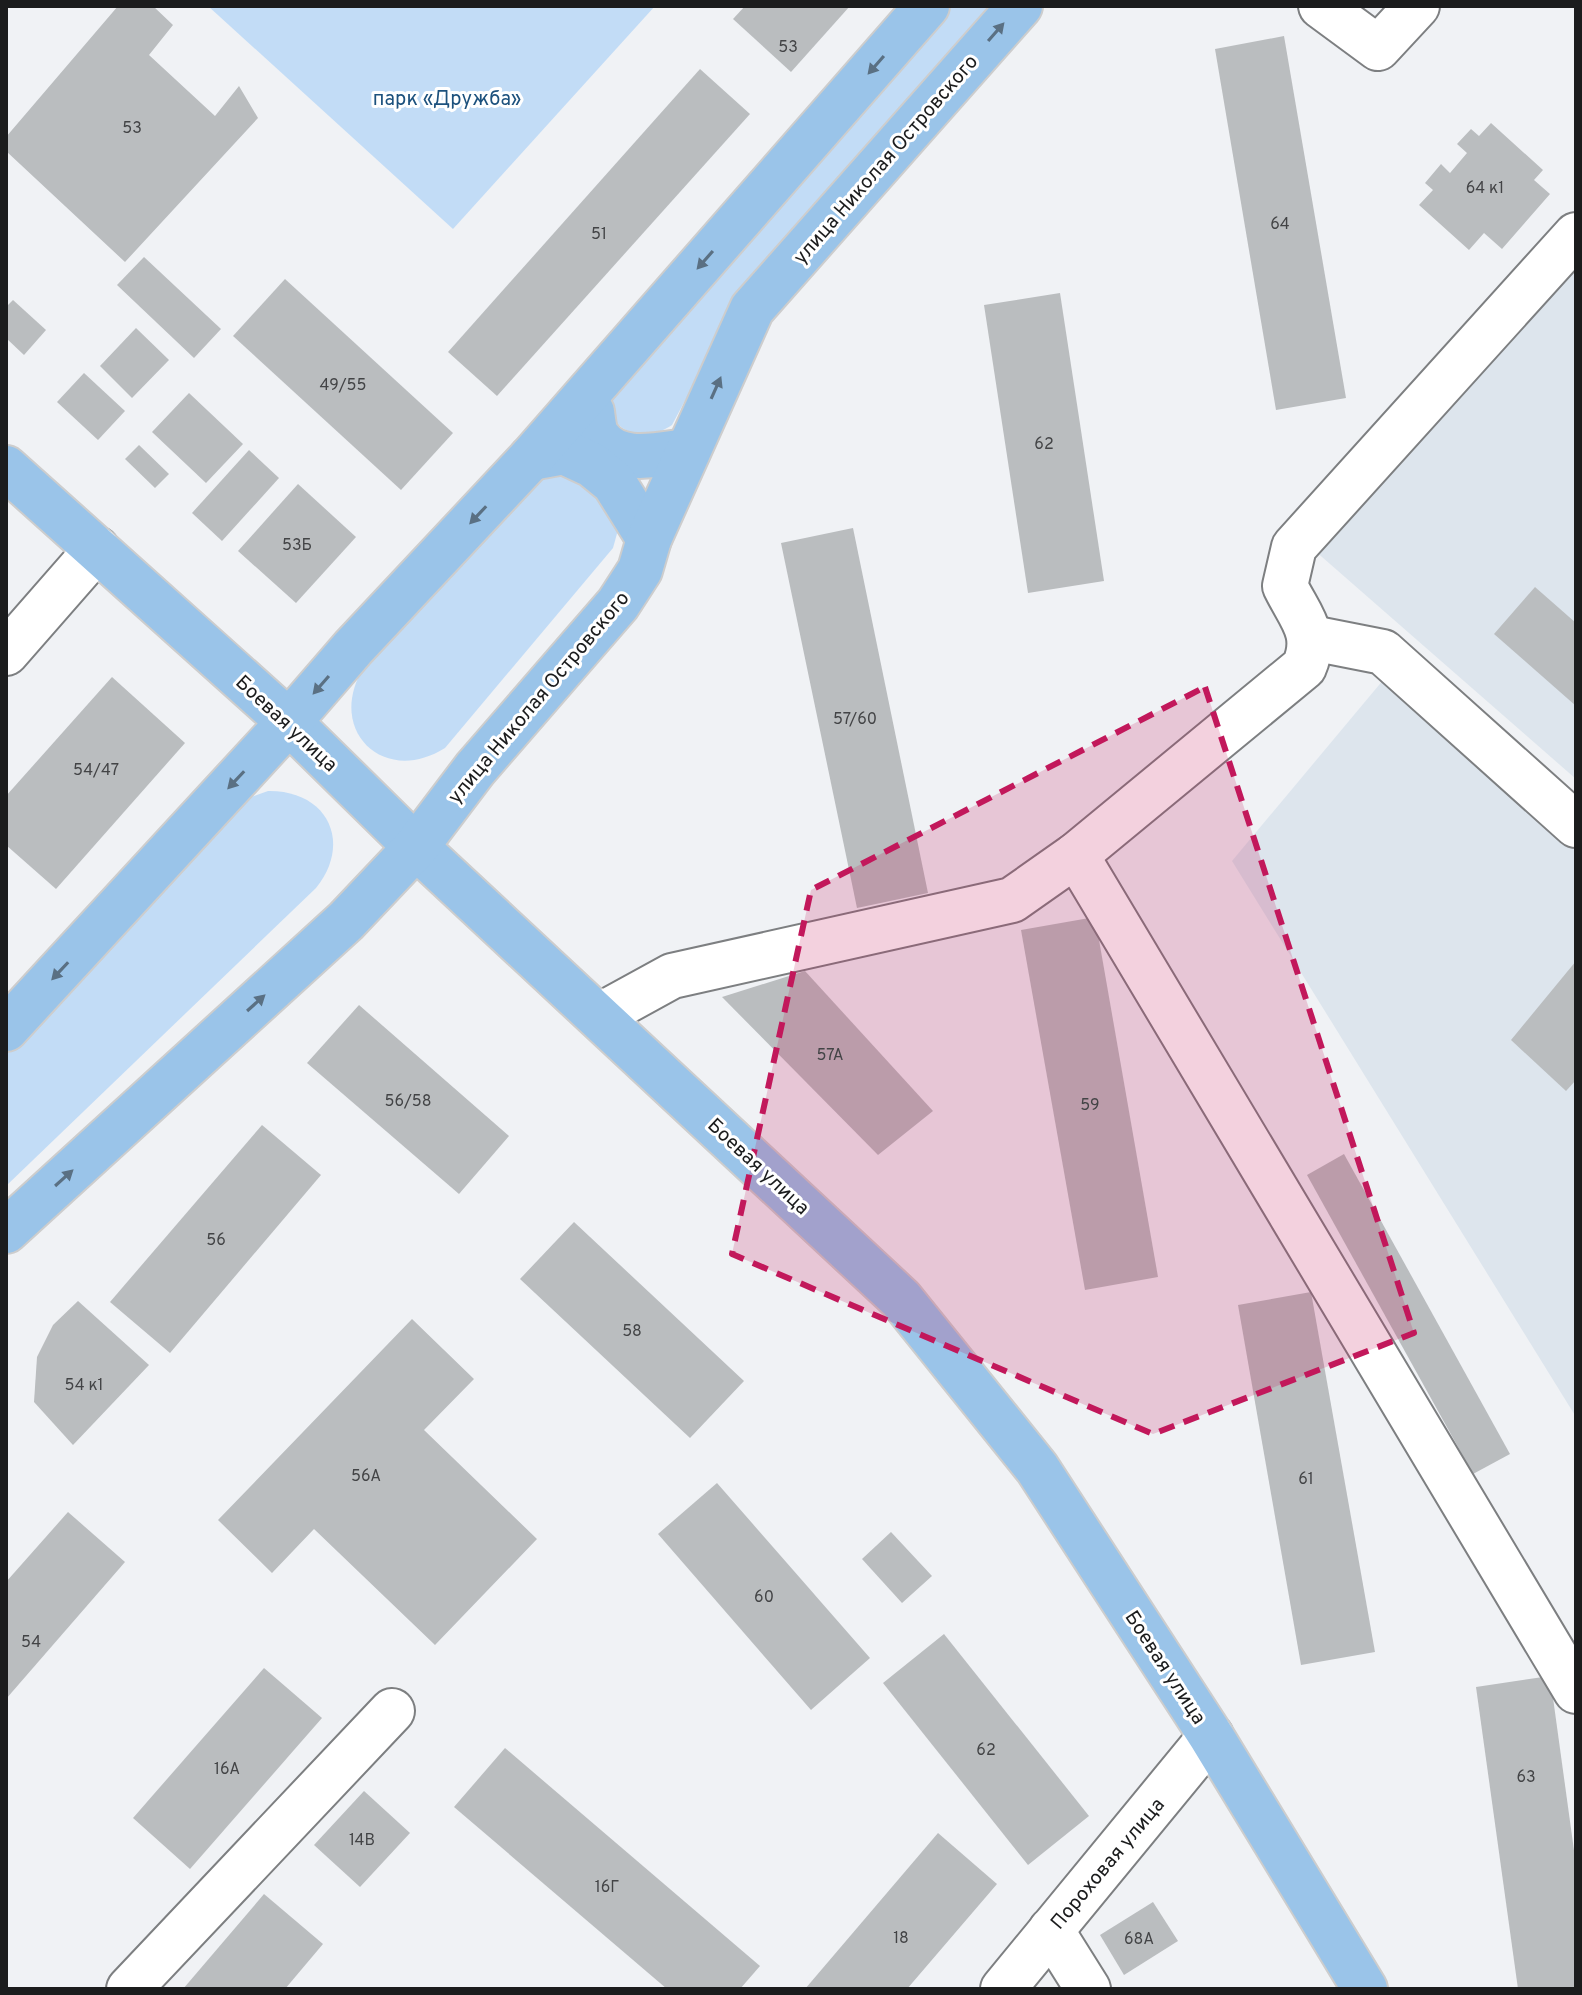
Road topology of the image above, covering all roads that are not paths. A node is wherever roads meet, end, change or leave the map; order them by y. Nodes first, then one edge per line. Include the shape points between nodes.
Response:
1 (927, 6) edge
2 (1020, 6) edge
3 (1321, 6) edge
4 (1417, 6) edge
5 (1576, 235) edge
6 (587, 394) junction
7 (688, 451) junction
8 (531, 458) junction
9 (6, 468) edge
10 (649, 539) junction
11 (97, 549) junction
12 (1312, 638) junction
13 (6, 653) edge
14 (289, 722) junction
15 (1576, 825) edge
16 (416, 847) junction
17 (1076, 855) junction
18 (599, 1016) junction
19 (6, 1029) edge
20 (6, 1231) edge
21 (1576, 1691) edge
22 (392, 1711) dead end
23 (1211, 1736) junction
24 (1051, 1930) junction
25 (129, 1989) edge
26 (1003, 1989) edge
27 (1088, 1989) edge
28 (1365, 1989) edge

1 -> 6 main road
7 -> 2 main road, улица Николая Островского via 752,309
3 - 4 street via 1378,48
5 - 12 street via 1294,547 1285,586
6 - 7 main road via 597,436 613,450 633,456
6 - 8 main road
7 - 10 main road, улица Николая Островского
8 - 10 main road via 564,452 592,465 614,483
8 -> 14 main road
9 - 11 main road, Боевая улица
10 - 16 main road, улица Николая Островского via 640,570 618,604 475,769
11 - 13 street
11 - 14 main road, Боевая улица
12 - 15 street via 1383,652
12 - 17 street via 1304,667
14 - 16 main road, Боевая улица
14 -> 19 main road
16 - 18 main road, Боевая улица
20 -> 16 main road, улица Николая Островского via 346,921
17 - 18 street via 1012,900 672,976
17 - 21 street
18 - 23 main road, Боевая улица via 901,1299 1037,1468
22 - 25 street
23 - 24 street, Пороховая улица
23 - 28 main road, Боевая улица
24 - 26 street, Пороховая улица
24 - 27 street

